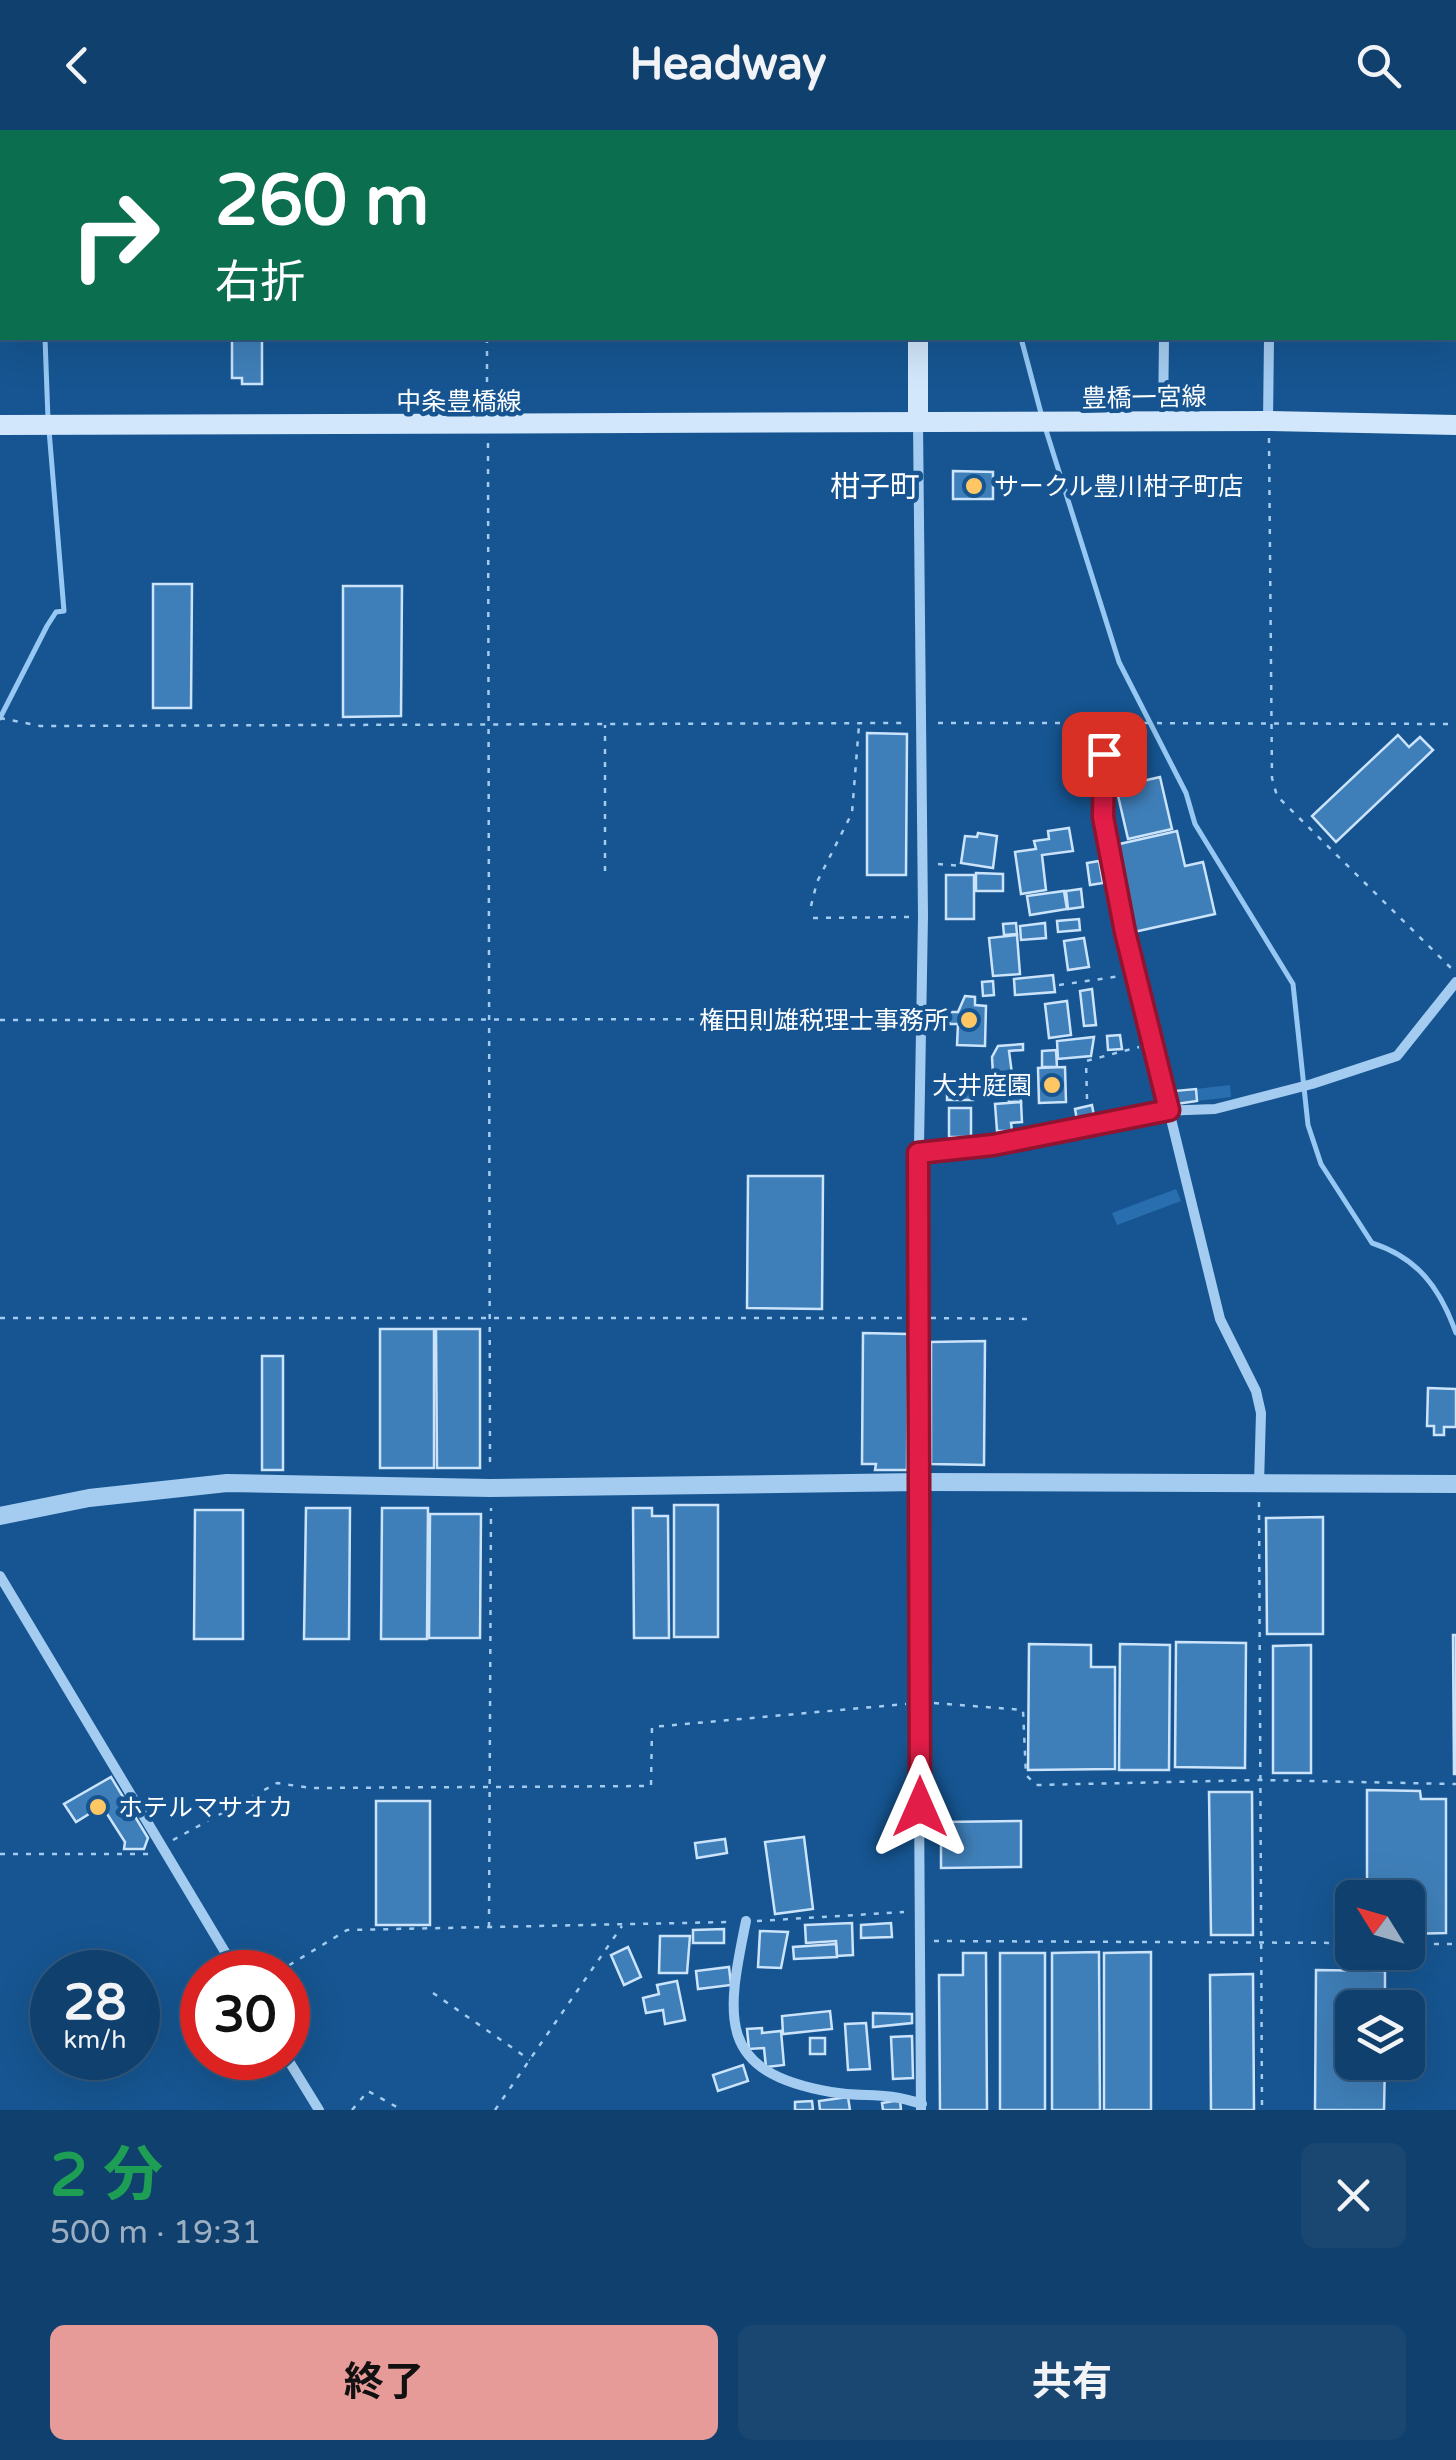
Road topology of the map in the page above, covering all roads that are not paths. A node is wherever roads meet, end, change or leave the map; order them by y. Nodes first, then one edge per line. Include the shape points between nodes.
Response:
1 (918, 340) edge
2 (1164, 340) edge
3 (1269, 340) edge
4 (1268, 421) junction
5 (918, 422) junction
6 (1164, 422) junction
7 (0, 424) edge
8 (1456, 425) edge
9 (1105, 724) road end
10 (1456, 982) edge
11 (1169, 1110) junction
12 (918, 1153) junction
13 (919, 1482) junction
14 (1456, 1484) edge
15 (1259, 1486) junction
16 (0, 1516) edge
17 (0, 1576) edge
18 (746, 1922) road end
19 (223, 1950) edge
20 (301, 2080) edge
21 (921, 2107) edge
22 (319, 2110) edge

1 - 5 main road
2 - 6 street
3 - 4 street
4 - 6 main road, 豊橋一宮線
4 - 8 main road, 豊橋一宮線
5 - 6 main road, 豊橋一宮線
5 - 7 main road, 中条豊橋線
5 - 12 street
9 - 11 street via 1103,817
10 - 11 street via 1398,1056 1215,1109
11 - 12 street
11 - 15 street via 1220,1319 1256,1391
12 - 13 street
13 - 15 street
13 - 16 street via 490,1488 227,1483 89,1498
13 - 21 street
14 - 15 street
17 - 19 street
18 - 21 street via 734,1978 736,2032 756,2067 833,2093 890,2092
20 - 22 street

